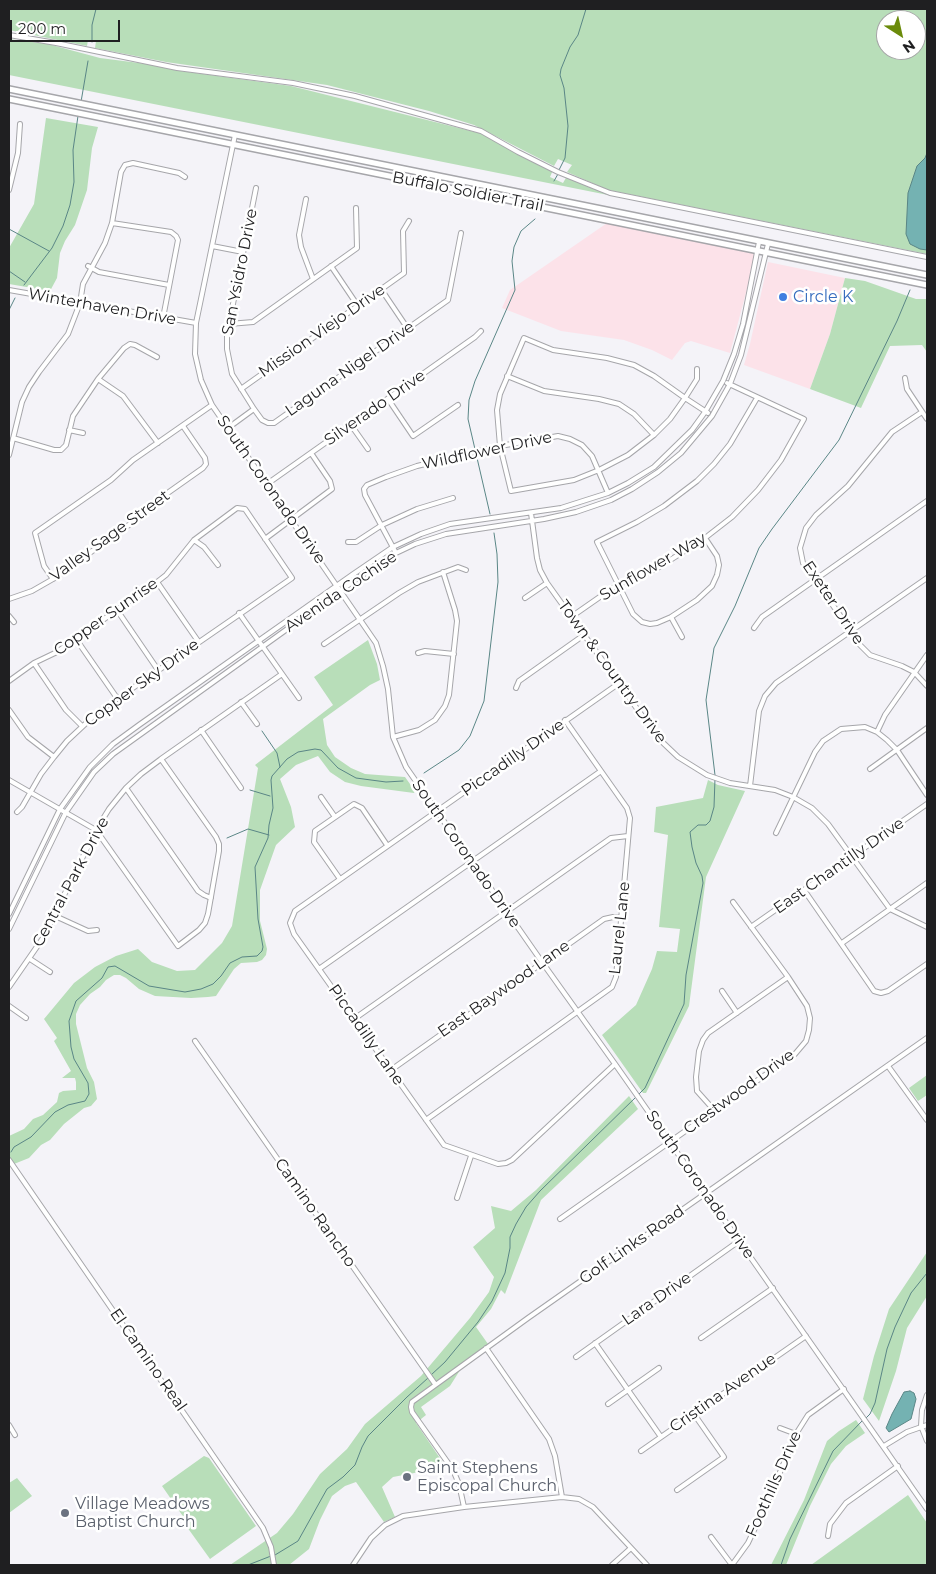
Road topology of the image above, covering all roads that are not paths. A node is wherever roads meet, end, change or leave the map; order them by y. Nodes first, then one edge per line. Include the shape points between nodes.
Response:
1 (9, 35) edge
2 (9, 90) edge
3 (9, 99) edge
4 (20, 124) dead end
5 (235, 135) junction
6 (232, 145) junction
7 (9, 166) edge
8 (15, 167) junction
9 (185, 177) dead end
10 (256, 188) dead end
11 (9, 190) edge
12 (306, 199) dead end
13 (356, 208) dead end
14 (409, 221) dead end
15 (112, 222) junction
16 (461, 233) dead end
17 (759, 242) junction
18 (768, 244) junction
19 (212, 246) junction
20 (757, 251) junction
21 (243, 252) junction
22 (766, 253) junction
23 (927, 257) edge
24 (331, 266) junction
25 (89, 267) junction
26 (927, 275) edge
27 (313, 279) junction
28 (169, 285) junction
29 (927, 285) edge
30 (381, 289) junction
31 (9, 290) edge
32 (80, 303) junction
33 (358, 306) junction
34 (163, 318) junction
35 (196, 323) junction
36 (229, 324) junction
37 (408, 329) junction
38 (481, 331) dead end
39 (157, 357) dead end
40 (697, 369) dead end
41 (507, 376) junction
42 (905, 378) dead end
43 (98, 379) junction
44 (723, 381) junction
45 (730, 384) junction
46 (240, 389) junction
47 (685, 398) junction
48 (758, 398) junction
49 (388, 399) junction
50 (212, 404) junction
51 (458, 405) dead end
52 (254, 409) junction
53 (706, 412) junction
54 (922, 412) junction
55 (712, 416) junction
56 (927, 419) edge
57 (352, 425) junction
58 (183, 426) junction
59 (228, 428) junction
60 (70, 430) junction
61 (83, 433) dead end
62 (654, 435) junction
63 (13, 438) junction
64 (158, 443) junction
65 (500, 446) junction
66 (368, 449) dead end
67 (311, 453) junction
68 (9, 454) edge
69 (599, 470) junction
70 (267, 484) junction
71 (608, 493) junction
72 (453, 498) dead end
73 (611, 500) junction
74 (927, 501) edge
75 (530, 513) junction
76 (292, 520) junction
77 (532, 521) junction
78 (382, 525) junction
79 (705, 538) junction
80 (265, 539) junction
81 (194, 540) junction
82 (348, 542) dead end
83 (393, 547) junction
84 (396, 553) junction
85 (218, 565) dead end
86 (466, 570) dead end
87 (443, 572) junction
88 (927, 578) edge
89 (53, 579) junction
90 (814, 580) junction
91 (158, 582) junction
92 (546, 583) junction
93 (337, 585) junction
94 (617, 585) junction
95 (340, 591) junction
96 (525, 598) dead end
97 (9, 599) edge
98 (117, 610) junction
99 (240, 613) junction
100 (9, 616) edge
101 (571, 617) junction
102 (670, 617) junction
103 (360, 619) junction
104 (14, 622) dead end
105 (754, 628) dead end
106 (852, 631) junction
107 (584, 635) junction
108 (682, 637) dead end
109 (76, 639) junction
110 (198, 641) junction
111 (258, 641) junction
112 (324, 644) dead end
113 (263, 646) junction
114 (418, 653) dead end
115 (454, 654) junction
116 (927, 655) edge
117 (34, 663) junction
118 (158, 670) junction
119 (914, 672) junction
120 (282, 674) junction
121 (9, 681) edge
122 (618, 684) junction
123 (927, 686) edge
124 (516, 688) dead end
125 (117, 698) junction
126 (298, 698) dead end
127 (241, 702) junction
128 (9, 710) edge
129 (565, 720) junction
130 (256, 724) dead end
131 (82, 726) junction
132 (927, 728) edge
133 (201, 730) junction
134 (877, 732) junction
135 (394, 737) junction
136 (897, 750) junction
137 (54, 757) junction
138 (161, 759) junction
139 (870, 769) dead end
140 (601, 771) junction
141 (9, 780) edge
142 (750, 786) junction
143 (126, 788) junction
144 (241, 788) dead end
145 (30, 792) junction
146 (927, 795) edge
147 (321, 797) dead end
148 (793, 797) junction
149 (927, 804) edge
150 (60, 809) junction
151 (437, 811) junction
152 (17, 812) dead end
153 (66, 812) junction
154 (335, 817) junction
155 (96, 830) junction
156 (776, 833) dead end
157 (628, 836) junction
158 (387, 846) junction
159 (852, 857) junction
160 (471, 862) junction
161 (340, 879) junction
162 (927, 884) edge
163 (804, 890) junction
164 (211, 898) junction
165 (733, 902) dead end
166 (890, 909) junction
167 (506, 912) junction
168 (9, 914) edge
169 (53, 915) junction
170 (622, 918) junction
171 (290, 923) joint
172 (751, 927) junction
173 (927, 927) edge
174 (9, 929) edge
175 (97, 930) dead end
176 (842, 943) junction
177 (30, 959) junction
178 (542, 962) junction
179 (927, 964) edge
180 (319, 969) junction
181 (50, 972) dead end
182 (788, 977) junction
183 (9, 987) edge
184 (722, 991) dead end
185 (9, 1006) edge
186 (578, 1012) junction
187 (736, 1013) junction
188 (26, 1018) dead end
189 (354, 1019) junction
190 (927, 1038) edge
191 (196, 1041) dead end
192 (615, 1064) junction
193 (888, 1066) junction
194 (391, 1070) junction
195 (714, 1110) junction
196 (426, 1120) junction
197 (927, 1120) edge
198 (669, 1142) junction
199 (471, 1156) junction
200 (9, 1160) edge
201 (706, 1193) junction
202 (457, 1198) dead end
203 (560, 1218) dead end
204 (739, 1241) junction
205 (773, 1288) junction
206 (806, 1336) junction
207 (701, 1338) dead end
208 (595, 1343) junction
209 (486, 1348) junction
210 (576, 1357) dead end
211 (659, 1368) dead end
212 (435, 1384) junction
213 (628, 1389) junction
214 (844, 1389) junction
215 (927, 1395) edge
216 (608, 1404) dead end
217 (694, 1414) junction
218 (927, 1425) edge
219 (9, 1426) edge
220 (921, 1426) junction
221 (780, 1428) dead end
222 (796, 1434) junction
223 (15, 1435) dead end
224 (661, 1437) junction
225 (927, 1440) edge
226 (884, 1446) junction
227 (641, 1451) dead end
228 (898, 1466) junction
229 (676, 1490) dead end
230 (562, 1497) junction
231 (464, 1507) junction
232 (927, 1508) edge
233 (828, 1536) dead end
234 (711, 1537) dead end
235 (632, 1548) junction
236 (274, 1565) edge
237 (354, 1565) edge
238 (612, 1565) edge
239 (647, 1565) edge
240 (732, 1565) edge

1 - 23 street via 177,68 293,83 355,96 481,131 558,172 610,193
2 - 5 main road, Buffalo Soldier Trail
3 - 6 main road, Buffalo Soldier Trail
4 - 8 street
5 - 6 street, South Coronado Drive
5 - 17 main road, Buffalo Soldier Trail
6 - 19 street, South Coronado Drive
6 - 20 main road, Buffalo Soldier Trail
7 - 8 street
8 - 11 street
9 - 15 street via 133,163 125,165
10 - 21 street, San Ysidro Drive
12 - 27 street via 299,235
13 - 24 street via 357,248
14 - 30 street, Mission Viejo Drive via 403,231 404,273
15 - 25 street via 105,243
15 - 28 street via 172,232 176,236 178,240
16 - 37 street, Laguna Nigel Drive via 448,300
17 - 18 main road, Buffalo Soldier Trail
17 - 20 street, Avenida Cochise
18 - 22 street, Avenida Cochise
18 - 26 main road, Buffalo Soldier Trail
19 - 21 street
19 - 35 street, South Coronado Drive
20 - 22 main road, Buffalo Soldier Trail
20 - 44 street, Avenida Cochise via 743,324
21 - 36 street, San Ysidro Drive
22 - 29 main road, Buffalo Soldier Trail
22 - 45 street, Avenida Cochise via 741,355
24 - 27 street
24 - 33 street
25 - 28 street via 99,272
25 - 32 street
27 - 36 street via 253,322
28 - 34 street
30 - 33 street, Mission Viejo Drive
30 - 37 street
31 - 32 street, Winterhaven Drive
32 - 34 street, Winterhaven Drive
32 - 63 street via 68,334 29,387
33 - 46 street, Mission Viejo Drive
34 - 35 street, Winterhaven Drive
35 - 50 street, South Coronado Drive via 195,354 201,380
36 - 46 street, San Ysidro Drive via 229,362
37 - 52 street, Laguna Nigel Drive via 274,423 262,420
38 - 49 street, Silverado Drive
39 - 43 street via 130,344
40 - 47 street via 697,379
41 - 47 street via 524,338 553,350 634,365
41 - 62 street via 544,391 619,404
41 - 65 street via 497,410
42 - 54 street via 907,389
43 - 60 street via 73,416
43 - 64 street via 123,396
44 - 45 street
44 - 53 street, Avenida Cochise
45 - 48 street
45 - 55 street, Avenida Cochise
46 - 52 street, San Ysidro Drive
47 - 53 street
47 - 62 street
48 - 79 street, Sunflower Way via 804,419 781,460 758,490
48 - 94 street via 730,444 696,481 664,506 597,542
49 - 51 street via 413,436
49 - 57 street, Silverado Drive
50 - 58 street
50 - 59 street, South Coronado Drive
52 - 59 street
53 - 55 street
53 - 71 street, Avenida Cochise via 676,448 654,467
54 - 56 street
54 - 90 street, Exeter Drive via 892,432 848,486 806,528 800,548 803,563
55 - 73 street, Avenida Cochise via 681,453
57 - 66 street
57 - 67 street, Silverado Drive
58 - 64 street
58 - 89 street, Valley Sage Street via 205,458 203,468
59 - 70 street, South Coronado Drive
60 - 61 street
60 - 63 street via 66,445 61,450
62 - 69 street via 628,455
63 - 68 street
64 - 89 street via 34,533 44,566
65 - 69 street, Wildflower Drive via 558,436 582,445
65 - 69 street via 511,491 574,480
65 - 78 street, Wildflower Drive via 417,466 367,485 365,495
67 - 70 street, Silverado Drive
67 - 76 street via 332,489
69 - 71 street, Wildflower Drive
70 - 76 street, South Coronado Drive
71 - 73 street, Wildflower Drive
71 - 75 street, Avenida Cochise via 560,508
72 - 78 street via 416,509
73 - 77 street, Avenida Cochise via 576,512
74 - 90 street
75 - 77 street, Town & Country Drive
75 - 83 street, Avenida Cochise via 450,524
76 - 80 street
76 - 93 street, South Coronado Drive
77 - 84 street, Avenida Cochise via 446,534
77 - 92 street, Town & Country Drive via 537,558
78 - 82 street via 356,542
78 - 83 street
79 - 94 street, Sunflower Way via 656,569
79 - 102 street via 717,556 717,575 712,586 697,600
80 - 81 street, Copper Sunrise via 245,509 237,508
80 - 99 street, Copper Sky Drive via 292,578
81 - 85 street
81 - 91 street, Copper Sunrise
83 - 84 street
83 - 93 street, Avenida Cochise
84 - 95 street, Avenida Cochise
86 - 87 street via 458,567
87 - 103 street via 418,582
87 - 115 street via 456,610
88 - 106 street
89 - 97 street, Valley Sage Street
90 - 105 street via 762,617
90 - 106 street, Exeter Drive
91 - 98 street, Copper Sunrise
91 - 110 street
92 - 96 street
92 - 101 street, Town & Country Drive
93 - 95 street, South Coronado Drive
93 - 111 street, Avenida Cochise
94 - 101 street, Sunflower Way
94 - 102 street via 633,614 642,622 657,623
95 - 103 street, South Coronado Drive
95 - 113 street, Avenida Cochise
98 - 109 street, Copper Sunrise
98 - 118 street
99 - 110 street, Copper Sky Drive
99 - 111 street
100 - 104 street
101 - 107 street, Town & Country Drive
102 - 108 street
103 - 112 street
103 - 135 street, South Coronado Drive via 376,643 383,666
106 - 119 street, Exeter Drive via 870,655
106 - 142 street via 776,683 765,696 759,711
107 - 122 street, Town & Country Drive
107 - 124 street via 519,681
109 - 117 street, Copper Sunrise
109 - 125 street
110 - 118 street, Copper Sky Drive
111 - 113 street
111 - 150 street, Avenida Cochise via 113,744 90,767
113 - 120 street
113 - 153 street, Avenida Cochise via 113,754 94,772
114 - 115 street
115 - 135 street via 449,695 440,714 419,730
116 - 119 street
117 - 121 street, Copper Sunrise
117 - 131 street via 66,710
118 - 125 street, Copper Sky Drive
119 - 123 street, Exeter Drive
119 - 134 street
120 - 126 street
120 - 127 street, Central Park Drive
122 - 129 street, Piccadilly Drive
122 - 142 street, Town & Country Drive via 658,738 678,757 707,775 730,784
125 - 131 street, Copper Sky Drive
127 - 130 street
127 - 133 street, Central Park Drive
128 - 137 street via 28,737
129 - 140 street, Laurel Lane
129 - 151 street, Piccadilly Drive
131 - 137 street, Copper Sky Drive
132 - 136 street
133 - 138 street, Central Park Drive
133 - 144 street
134 - 136 street
134 - 148 street via 865,727 847,728 823,741
135 - 151 street, South Coronado Drive via 406,767
136 - 139 street
136 - 146 street
137 - 145 street, Copper Sky Drive
138 - 143 street, Central Park Drive
138 - 164 street via 219,844
140 - 157 street, Laurel Lane via 627,808 630,818
140 - 160 street
141 - 145 street
142 - 148 street, Town & Country Drive via 776,790
143 - 155 street, Central Park Drive
143 - 164 street via 198,890
145 - 150 street
145 - 152 street, Copper Sky Drive
147 - 154 street
148 - 156 street
148 - 159 street, Town & Country Drive via 812,808 828,824
149 - 159 street, East Chantilly Drive
150 - 153 street
150 - 168 street, Avenida Cochise
151 - 158 street, Piccadilly Drive
151 - 160 street, South Coronado Drive
153 - 155 street
153 - 174 street, Avenida Cochise
154 - 158 street via 354,804 362,808
154 - 161 street via 315,831 314,842
155 - 164 street via 178,946 204,923
155 - 169 street, Central Park Drive
157 - 167 street via 611,838
157 - 170 street, Laurel Lane
158 - 161 street, Piccadilly Drive
159 - 163 street, East Chantilly Drive
159 - 166 street, Town & Country Drive
160 - 167 street, South Coronado Drive
160 - 180 street
161 - 171 street, Piccadilly Drive via 295,911
162 - 166 street
163 - 172 street, East Chantilly Drive
163 - 176 street
165 - 172 street, Crestwood Drive
166 - 173 street, Town & Country Drive
166 - 176 street
167 - 178 street, South Coronado Drive
167 - 189 street
169 - 175 street via 88,931
169 - 177 street, Central Park Drive
170 - 178 street, East Baywood Lane via 604,919
170 - 186 street, Laurel Lane via 616,977 612,987
171 - 180 street, Piccadilly Lane
172 - 182 street, Crestwood Drive
176 - 179 street via 874,991 881,993
177 - 181 street
177 - 183 street, Central Park Drive
178 - 186 street, South Coronado Drive
178 - 194 street, East Baywood Lane
180 - 189 street, Piccadilly Lane
182 - 187 street
182 - 195 street, Crestwood Drive via 807,1006 810,1024 806,1041 794,1054
184 - 187 street
185 - 188 street
186 - 192 street, South Coronado Drive
186 - 196 street, Laurel Lane
187 - 195 street via 708,1033 699,1051 697,1090
189 - 194 street, Piccadilly Lane
190 - 193 street, Golf Links Road
191 - 212 street, Camino Rancho
192 - 198 street, South Coronado Drive
192 - 199 street via 512,1160 498,1164
193 - 197 street
193 - 201 street, Golf Links Road
194 - 196 street, Piccadilly Lane
195 - 198 street, Crestwood Drive
196 - 199 street, Piccadilly Lane via 444,1145
198 - 201 street, South Coronado Drive
198 - 203 street, Crestwood Drive
199 - 202 street
200 - 236 street, El Camino Real via 263,1528
201 - 204 street, South Coronado Drive
201 - 209 street, Golf Links Road
204 - 205 street, South Coronado Drive
204 - 208 street, Lara Drive
205 - 206 street, South Coronado Drive
205 - 207 street
206 - 214 street, South Coronado Drive
206 - 217 street, Cristina Avenue
208 - 210 street, Lara Drive
208 - 213 street
209 - 212 street, Golf Links Road
209 - 230 street via 549,1439
211 - 213 street
212 - 231 street, Golf Links Road via 412,1402 412,1412 454,1470
213 - 216 street
213 - 224 street
214 - 222 street, Foothills Drive via 808,1415
214 - 226 street, South Coronado Drive
215 - 220 street
217 - 224 street, Cristina Avenue
217 - 229 street via 724,1457
218 - 220 street
219 - 223 street
220 - 225 street
220 - 226 street
221 - 222 street
222 - 240 street, Foothills Drive via 748,1543
224 - 227 street, Cristina Avenue
226 - 228 street, South Coronado Drive
228 - 232 street, South Coronado Drive
228 - 233 street via 846,1502 830,1524
230 - 231 street
230 - 235 street via 586,1502
231 - 237 street via 395,1520 371,1538
234 - 240 street
235 - 238 street
235 - 239 street

